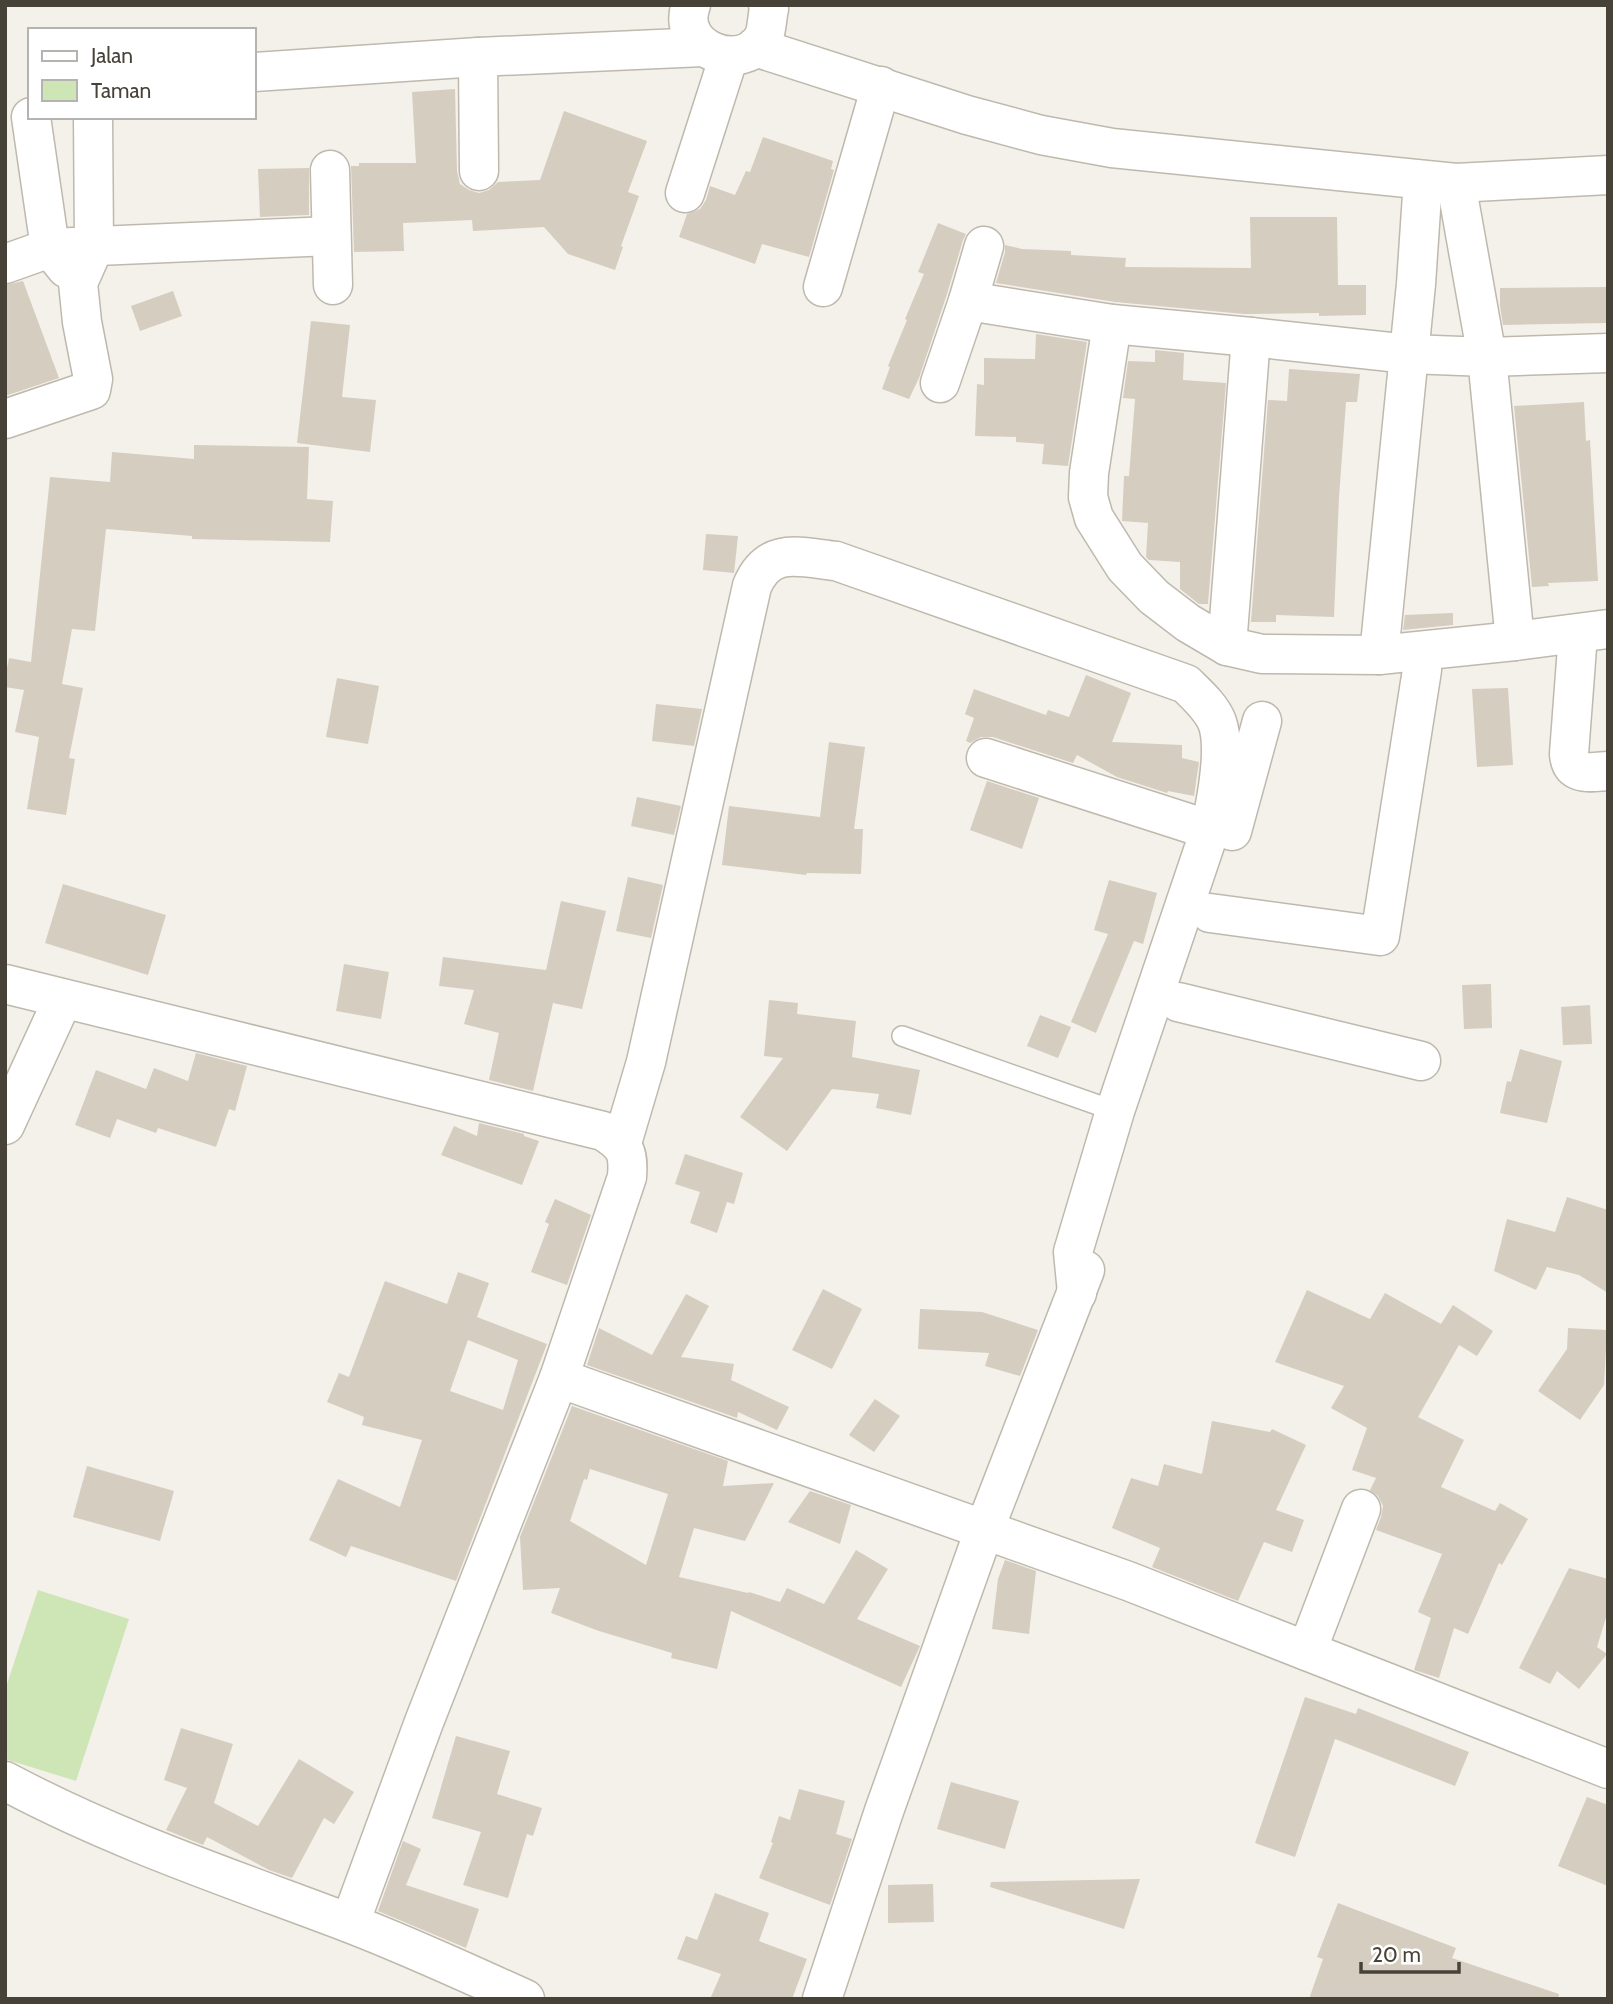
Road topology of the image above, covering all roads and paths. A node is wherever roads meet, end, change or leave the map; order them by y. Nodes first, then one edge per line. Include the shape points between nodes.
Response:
1 (691, 5) edge
2 (771, 6) edge
3 (729, 50) junction
4 (478, 57) junction
5 (256, 72) edge
6 (881, 86) junction
7 (31, 119) edge
8 (93, 119) edge
9 (330, 170) dead end
10 (479, 171) dead end
11 (1608, 175) edge
12 (1439, 181) junction
13 (685, 193) dead end
14 (331, 236) junction
15 (984, 246) dead end
16 (94, 247) junction
17 (50, 248) junction
18 (5, 264) edge
19 (78, 283) junction
20 (333, 285) dead end
21 (823, 287) dead end
22 (968, 302) junction
23 (1112, 324) junction
24 (1251, 337) junction
25 (1608, 353) edge
26 (1409, 354) junction
27 (1487, 357) junction
28 (940, 383) dead end
29 (5, 419) edge
30 (1593, 631) edge
31 (1515, 641) junction
32 (1227, 646) junction
33 (1379, 655) junction
34 (1422, 670) dead end
35 (1262, 721) dead end
36 (986, 758) dead end
37 (1608, 771) edge
38 (1210, 830) junction
39 (1210, 913) junction
40 (5, 984) edge
41 (63, 999) junction
42 (1178, 1002) junction
43 (902, 1036) dead end
44 (1421, 1061) dead end
45 (1115, 1111) junction
46 (5, 1125) edge
47 (622, 1143) junction
48 (1077, 1293) junction
49 (559, 1378) junction
50 (1361, 1509) dead end
51 (985, 1528) junction
52 (1307, 1651) junction
53 (1608, 1769) edge
54 (5, 1781) edge
55 (350, 1923) junction
56 (525, 1999) edge
57 (822, 1999) edge

1 - 3 street via 689,23 694,36
2 - 3 street via 764,36
3 - 4 street
3 - 6 street
3 - 13 street
4 - 5 street
4 - 10 street
6 - 12 street via 1029,132 1112,148
6 - 21 street
7 - 17 street
8 - 16 street
9 - 14 street
11 - 12 street
12 - 26 street
12 - 27 street
14 - 16 street
14 - 20 street
15 - 22 street
16 - 17 street
16 - 19 street
17 - 18 street
17 - 19 street
19 - 29 street via 91,390
22 - 23 street
22 - 28 street
23 - 24 street
23 - 32 street via 1089,473 1088,496 1094,518 1125,568 1154,597
24 - 26 street
24 - 32 street
25 - 27 street
26 - 27 street
26 - 33 street
27 - 31 street
30 - 31 street
30 - 37 street via 1570,764 1585,772
31 - 33 street
32 - 33 street via 1262,654
34 - 39 street via 1380,936
35 - 39 street
36 - 38 street
38 - 45 street
38 - 47 street via 1221,752 1217,723 1186,684 835,561 773,560 758,573 752,586 646,1062
39 - 42 street
40 - 41 street
41 - 46 street
41 - 47 street via 603,1131
42 - 44 street
42 - 48 street
43 - 45 lane
45 - 48 street via 1073,1252
47 - 49 street via 628,1159 627,1177
48 - 51 street
49 - 51 street
49 - 55 street
50 - 52 street
51 - 52 street
51 - 57 street
52 - 53 street
54 - 55 street via 166,1856
55 - 56 street

